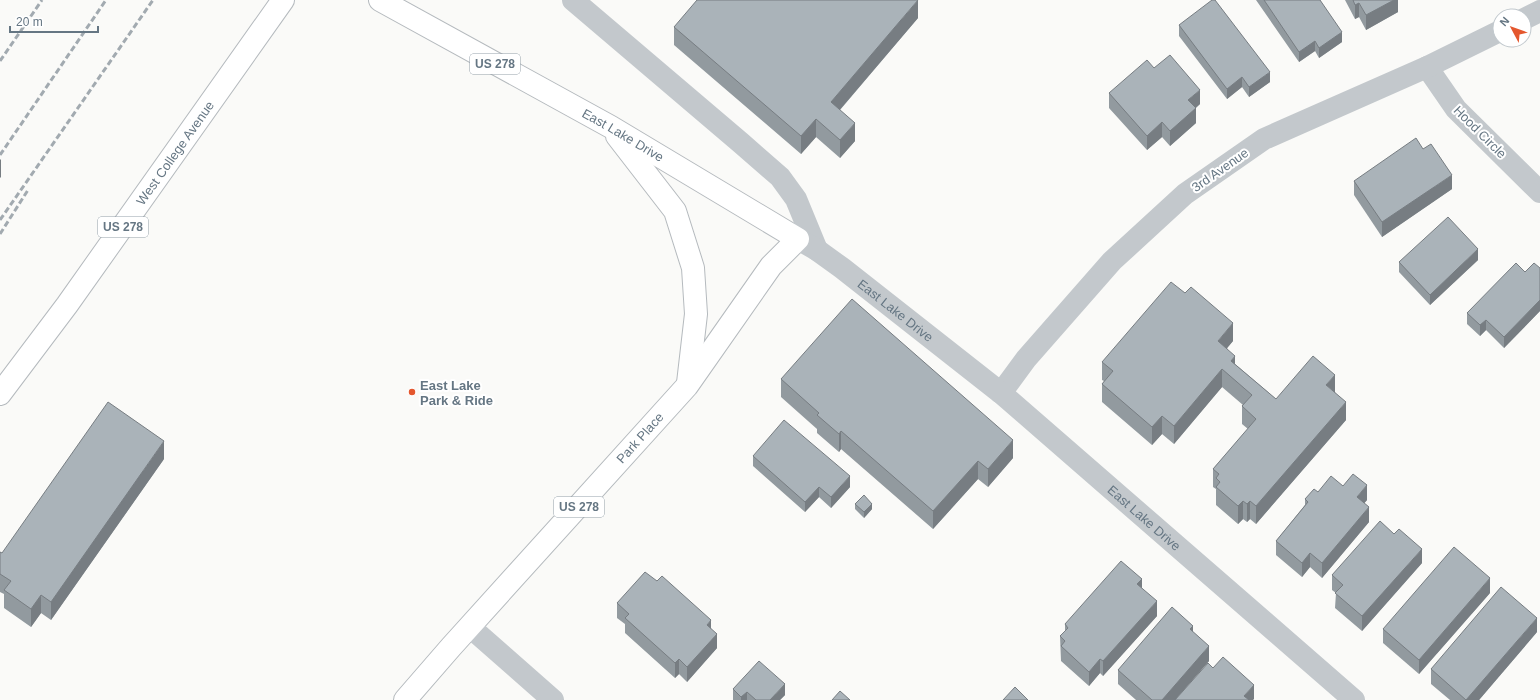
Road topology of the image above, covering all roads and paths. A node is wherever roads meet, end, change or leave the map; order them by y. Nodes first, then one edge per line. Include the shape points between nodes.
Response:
1 (380, 0) edge
2 (573, 0) edge
3 (279, 6) edge
4 (1492, 35) edge
5 (1427, 67) junction
6 (611, 127) junction
7 (1540, 192) edge
8 (798, 239) junction
9 (817, 250) junction
10 (687, 386) junction
11 (1001, 393) junction
12 (0, 394) edge
13 (470, 627) junction
14 (405, 700) edge
15 (553, 700) edge
16 (1354, 700) edge

1 - 6 main road, East Lake Drive / US 278
2 - 9 street via 780,178 796,198
3 - 12 main road, West College Avenue / US 278 via 67,305
4 - 5 street, 3rd Avenue
5 - 7 street, Hood Circle via 1456,109
5 - 11 street, 3rd Avenue via 1264,139 1185,194 1112,261 1026,359
6 - 8 main road, East Lake Drive / US 278
6 - 10 main road, US 278 via 675,211 693,268 696,314
8 - 9 street, East Lake Drive
8 - 10 main road, Park Place / US 278 via 771,266
9 - 11 street, East Lake Drive
10 - 13 main road, Park Place / US 278
11 - 16 street, East Lake Drive
13 - 14 main road, US 278
13 - 15 street

